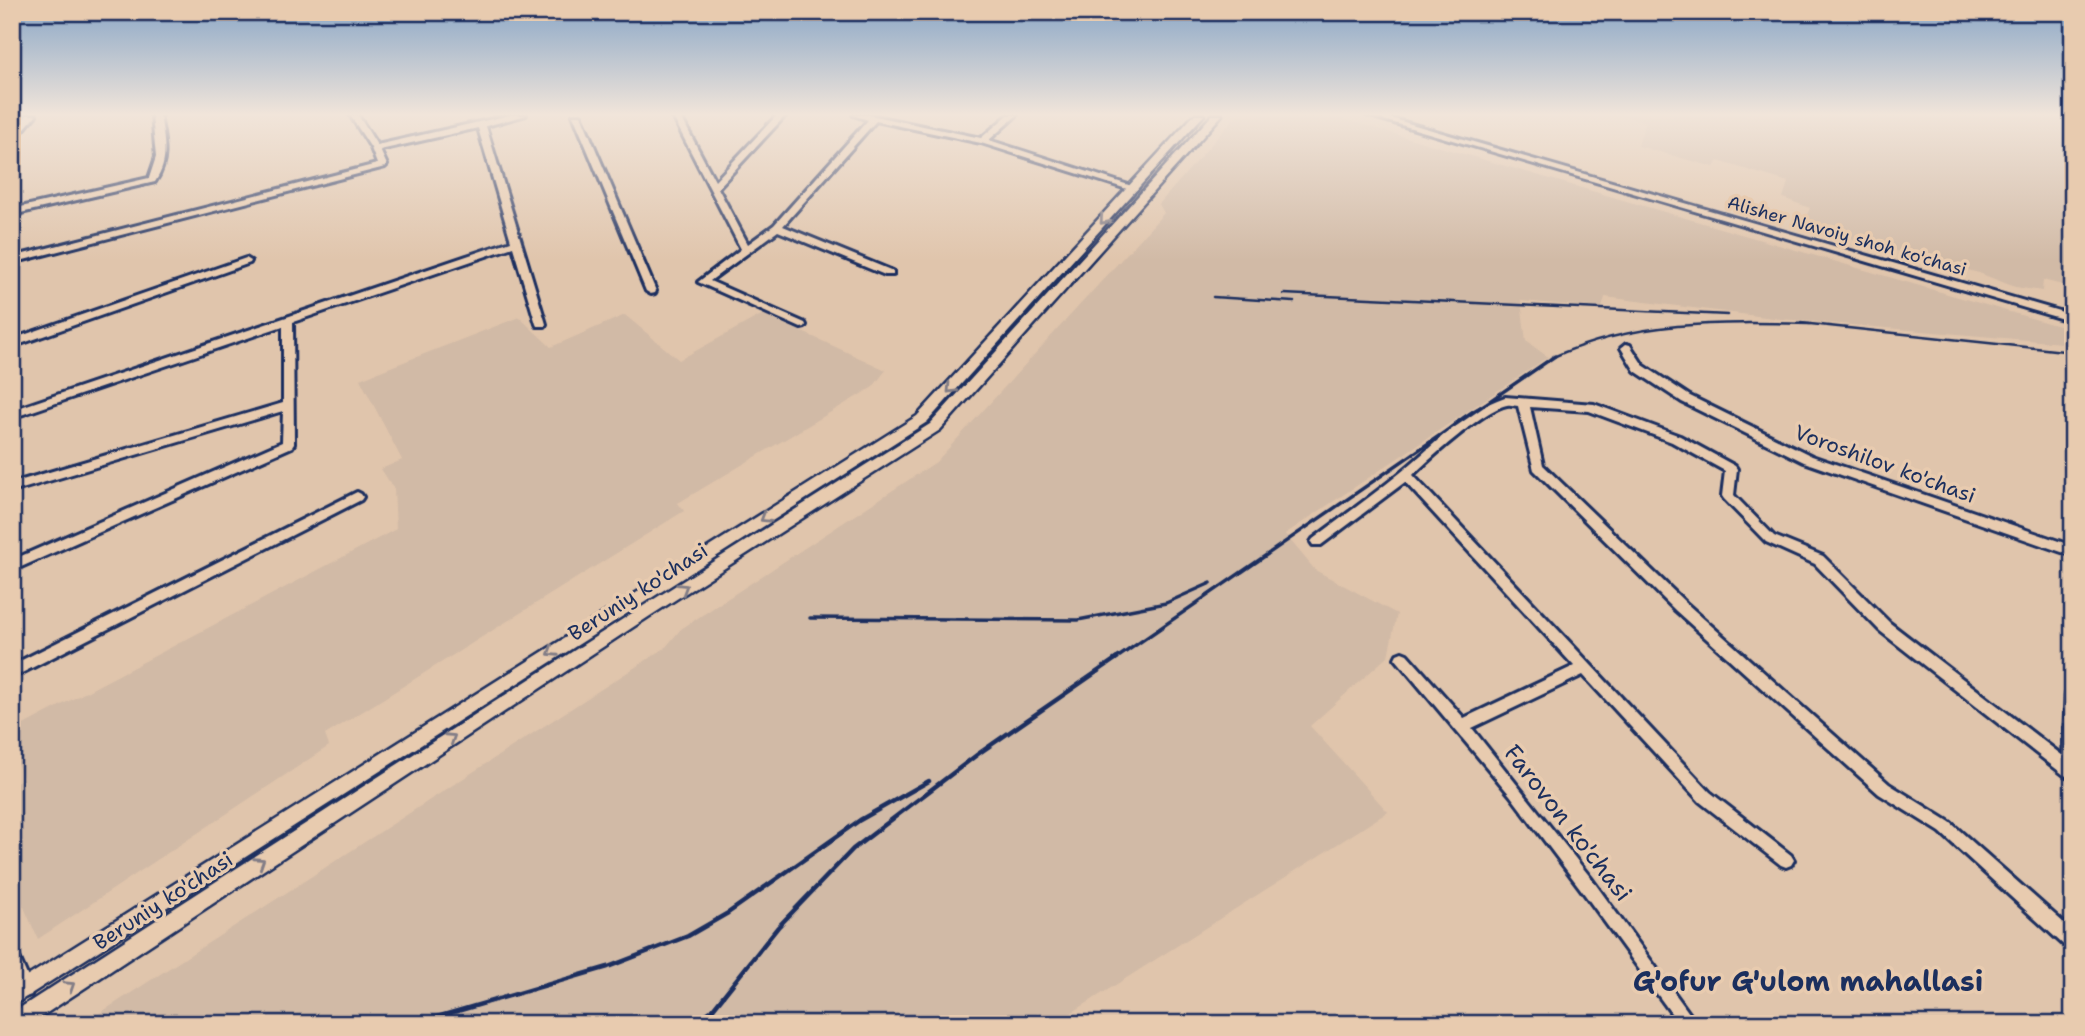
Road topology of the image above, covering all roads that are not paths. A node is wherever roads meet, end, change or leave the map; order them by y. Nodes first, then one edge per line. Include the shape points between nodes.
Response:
1 (159, 163) edge
2 (381, 163) edge
3 (493, 163) edge
4 (597, 163) edge
5 (702, 163) edge
6 (736, 163) edge
7 (834, 163) edge
8 (1055, 163) edge
9 (1155, 163) edge
10 (1174, 163) edge
11 (1537, 163) edge
12 (714, 187) junction
13 (1133, 188) junction
14 (12, 212) edge
15 (777, 227) junction
16 (518, 242) junction
17 (746, 250) junction
18 (12, 260) edge
19 (246, 261) dead end
20 (889, 273) dead end
21 (651, 291) dead end
22 (287, 319) junction
23 (2073, 319) edge
24 (541, 324) dead end
25 (801, 325) dead end
26 (12, 343) edge
27 (1626, 348) dead end
28 (1523, 402) junction
29 (288, 405) junction
30 (12, 414) edge
31 (1406, 475) junction
32 (12, 488) edge
33 (357, 497) dead end
34 (1317, 542) dead end
35 (2073, 551) edge
36 (12, 566) edge
37 (633, 600) junction
38 (645, 612) junction
39 (1402, 658) dead end
40 (1585, 667) junction
41 (12, 672) edge
42 (2073, 694) edge
43 (1463, 725) junction
44 (2071, 771) edge
45 (1786, 860) dead end
46 (2073, 943) edge
47 (12, 961) edge
48 (18, 993) edge
49 (13, 1024) edge
50 (1689, 1024) edge

1 - 14 street via 152,180
2 - 18 street
3 - 16 street
4 - 21 street
5 - 12 street
6 - 12 street
7 - 15 street
8 - 13 street
9 - 13 main road, Beruniy ko'chasi
38 -> 10 main road, Beruniy ko'chasi via 935,427
11 - 23 street, Alisher Navoiy shoh ko'chasi
12 - 17 street
13 -> 37 main road, Beruniy ko'chasi via 922,419
15 - 17 street
15 - 20 street
16 - 22 street
16 - 24 street
17 - 25 street via 703,282
19 - 26 street
22 - 29 street
22 - 30 street
27 - 35 street, Voroshilov ko'chasi via 1639,368 1686,400 1808,459
28 - 31 street via 1505,401 1484,411
28 - 44 street via 1590,407 1676,439 1731,469 1728,496 1770,539 1819,560 1885,627
28 - 46 street via 1538,467 1769,687 1884,789 1945,827
29 - 32 street
29 - 36 street via 288,444
31 - 34 street
31 - 40 street
33 - 41 street
37 - 38 main road
37 -> 48 main road, Beruniy ko'chasi
49 -> 38 main road, Beruniy ko'chasi
39 - 43 street, Farovon ko'chasi
40 - 43 street
40 - 45 street via 1705,797
42 - 44 street
43 - 50 street, Farovon ko'chasi
47 - 48 street

